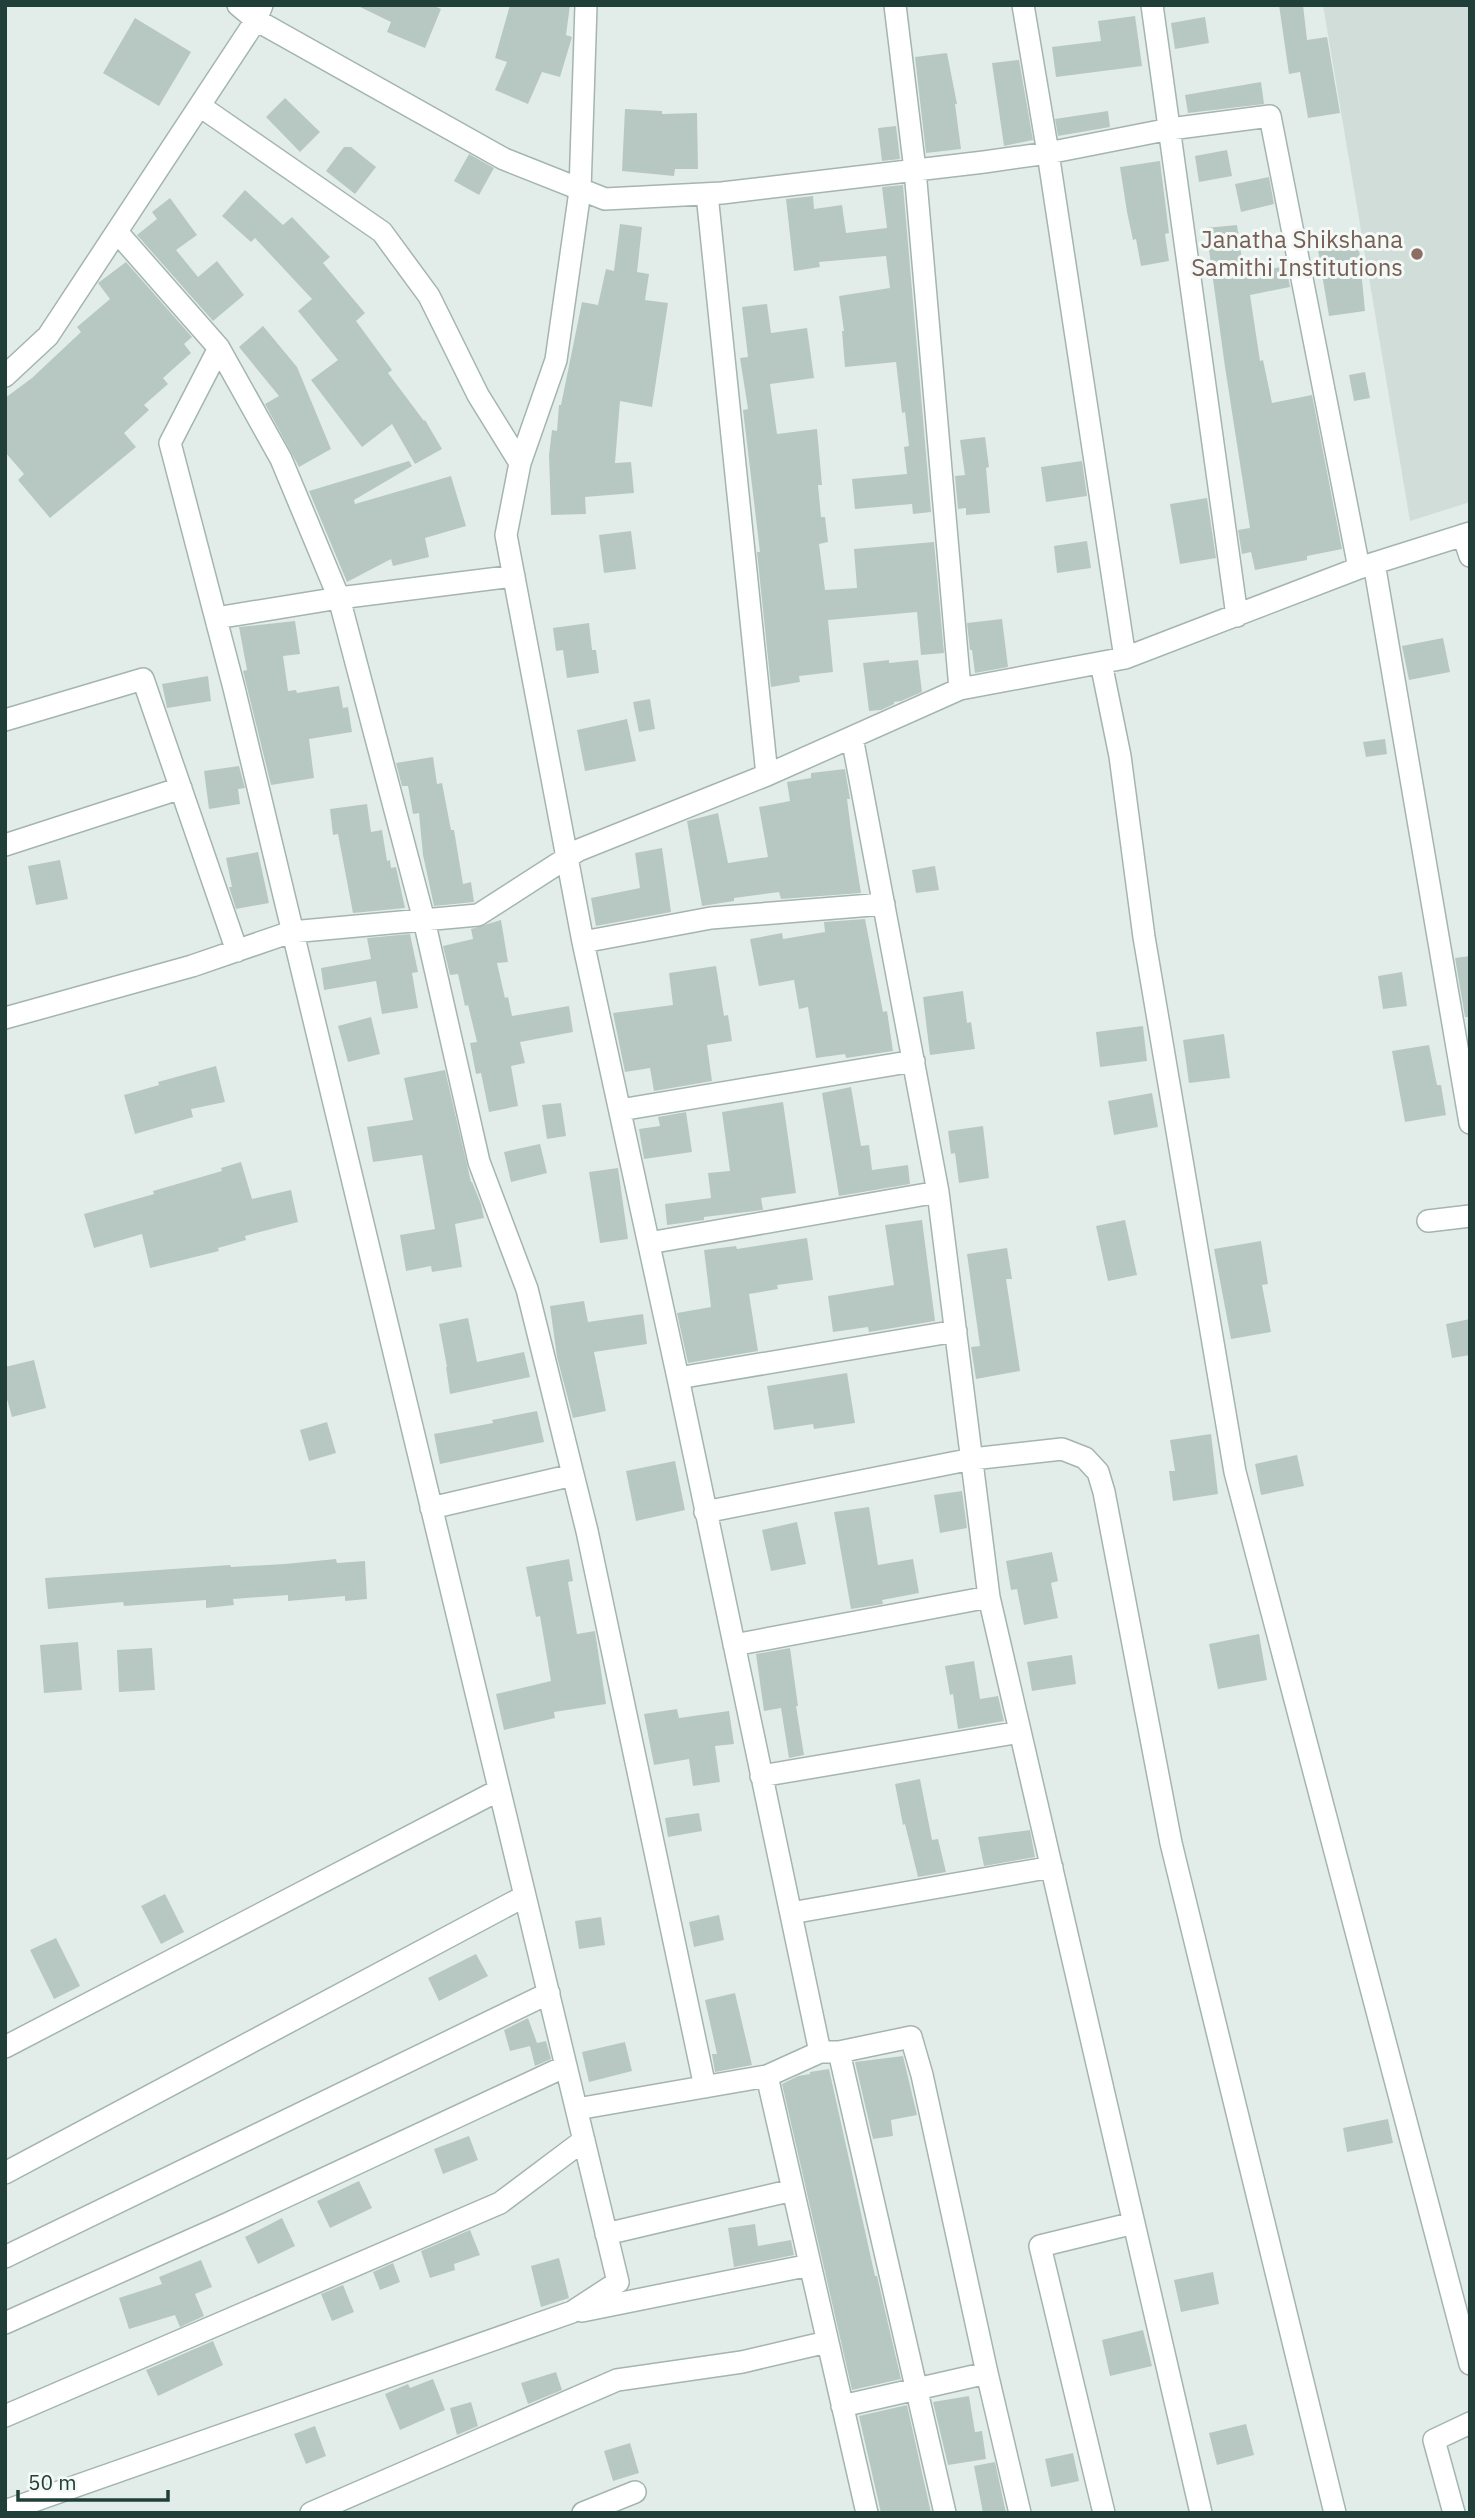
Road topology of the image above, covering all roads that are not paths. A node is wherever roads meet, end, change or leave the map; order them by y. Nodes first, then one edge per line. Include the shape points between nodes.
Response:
1 (238, 5) edge
2 (586, 5) edge
3 (895, 5) edge
4 (1023, 5) edge
5 (1152, 5) edge
6 (259, 13) edge
7 (200, 106) junction
8 (1170, 129) junction
9 (1048, 153) junction
10 (915, 170) junction
11 (580, 191) junction
12 (707, 194) junction
13 (117, 232) junction
14 (219, 348) junction
15 (5, 376) edge
16 (520, 463) junction
17 (1466, 534) edge
18 (1470, 556) edge
19 (1366, 566) junction
20 (514, 576) junction
21 (339, 598) junction
22 (1237, 616) junction
23 (216, 618) junction
24 (1125, 658) junction
25 (1101, 663) junction
26 (960, 689) junction
27 (5, 720) edge
28 (852, 737) junction
29 (768, 775) junction
30 (181, 788) junction
31 (5, 845) edge
32 (566, 858) junction
33 (884, 904) junction
34 (424, 920) junction
35 (291, 932) junction
36 (583, 942) junction
37 (237, 951) junction
38 (5, 1018) edge
39 (914, 1061) junction
40 (620, 1110) junction
41 (1470, 1123) edge
42 (939, 1192) junction
43 (1470, 1216) edge
44 (1428, 1221) dead end
45 (649, 1243) junction
46 (956, 1331) junction
47 (678, 1378) junction
48 (972, 1459) junction
49 (573, 1475) junction
50 (431, 1508) junction
51 (705, 1512) junction
52 (989, 1597) junction
53 (733, 1645) junction
54 (1020, 1732) junction
55 (761, 1776) junction
56 (499, 1790) junction
57 (1052, 1867) junction
58 (525, 1896) junction
59 (791, 1913) junction
60 (549, 1993) junction
61 (5, 2047) edge
62 (830, 2052) junction
63 (566, 2066) junction
64 (767, 2077) junction
65 (705, 2087) junction
66 (577, 2109) junction
67 (584, 2140) junction
68 (5, 2173) edge
69 (793, 2190) junction
70 (1134, 2223) junction
71 (606, 2234) junction
72 (5, 2257) edge
73 (810, 2265) junction
74 (572, 2312) junction
75 (5, 2323) edge
76 (827, 2342) junction
77 (1470, 2364) edge
78 (987, 2373) junction
79 (916, 2388) junction
80 (842, 2406) junction
81 (5, 2416) edge
82 (1470, 2423) edge
83 (635, 2492) dead end
84 (5, 2511) edge
85 (311, 2513) edge
86 (583, 2513) edge
87 (867, 2513) edge
88 (945, 2513) edge
89 (1020, 2513) edge
90 (1104, 2513) edge
91 (1201, 2513) edge
92 (1335, 2513) edge
93 (1454, 2513) edge

1 - 6 street
2 - 11 street
3 - 10 street
4 - 9 street
5 - 8 street
6 - 7 street
6 - 11 street via 504,159
7 - 13 street
7 - 16 street via 382,232 429,296 478,395
8 - 9 street
8 - 19 street via 1270,116
8 - 22 street
9 - 10 street
9 - 24 street
10 - 12 street
10 - 26 street
11 - 12 street via 605,199
11 - 16 street via 556,360
12 - 29 street
13 - 14 street
13 - 15 street via 48,337
14 - 21 street via 281,458
14 - 23 street via 170,443
16 - 20 street via 506,535
17 - 18 street
17 - 19 street
19 - 22 street
19 - 41 street
20 - 21 street
20 - 32 street
21 - 23 street
21 - 34 street
22 - 24 street
23 - 35 street
24 - 25 street
25 - 26 street
25 - 77 street via 1120,756 1144,937 1235,1472
26 - 28 street
27 - 30 street via 143,679
28 - 29 street
28 - 33 street
29 - 32 street
30 - 31 street
30 - 37 street
32 - 34 street via 478,915
32 - 36 street
33 - 36 street via 711,918
33 - 39 street
34 - 35 street
34 - 49 street via 480,1162 527,1289
35 - 37 street
35 - 50 street
36 - 40 street
37 - 38 street
39 - 40 street
39 - 42 street
40 - 45 street
42 - 45 street
42 - 46 street
43 - 44 street
45 - 47 street
46 - 47 street
46 - 48 street
47 - 51 street
48 - 51 street
48 - 52 street
48 - 92 street via 1062,1449 1085,1458 1098,1472 1171,1843
49 - 50 street
49 - 65 street
50 - 56 street
51 - 53 street
52 - 53 street
52 - 54 street
53 - 55 street
54 - 55 street
54 - 57 street
55 - 59 street
56 - 58 street
56 - 61 street
57 - 59 street
57 - 70 street
58 - 60 street
58 - 68 street
59 - 62 street
60 - 63 street
60 - 72 street
62 - 64 street
62 - 78 street via 911,2037
62 - 79 street
63 - 66 street
63 - 75 street
64 - 65 street
64 - 69 street
65 - 66 street
66 - 67 street
67 - 71 street
67 - 81 street via 500,2203
69 - 71 street
69 - 73 street
70 - 90 street via 1040,2246
70 - 91 street
71 - 74 street via 618,2282
73 - 74 street
73 - 76 street
74 - 84 street
76 - 80 street
76 - 85 street via 742,2362 617,2380
78 - 79 street
78 - 89 street
79 - 80 street
79 - 88 street
80 - 87 street
82 - 93 street via 1434,2440
83 - 86 street

